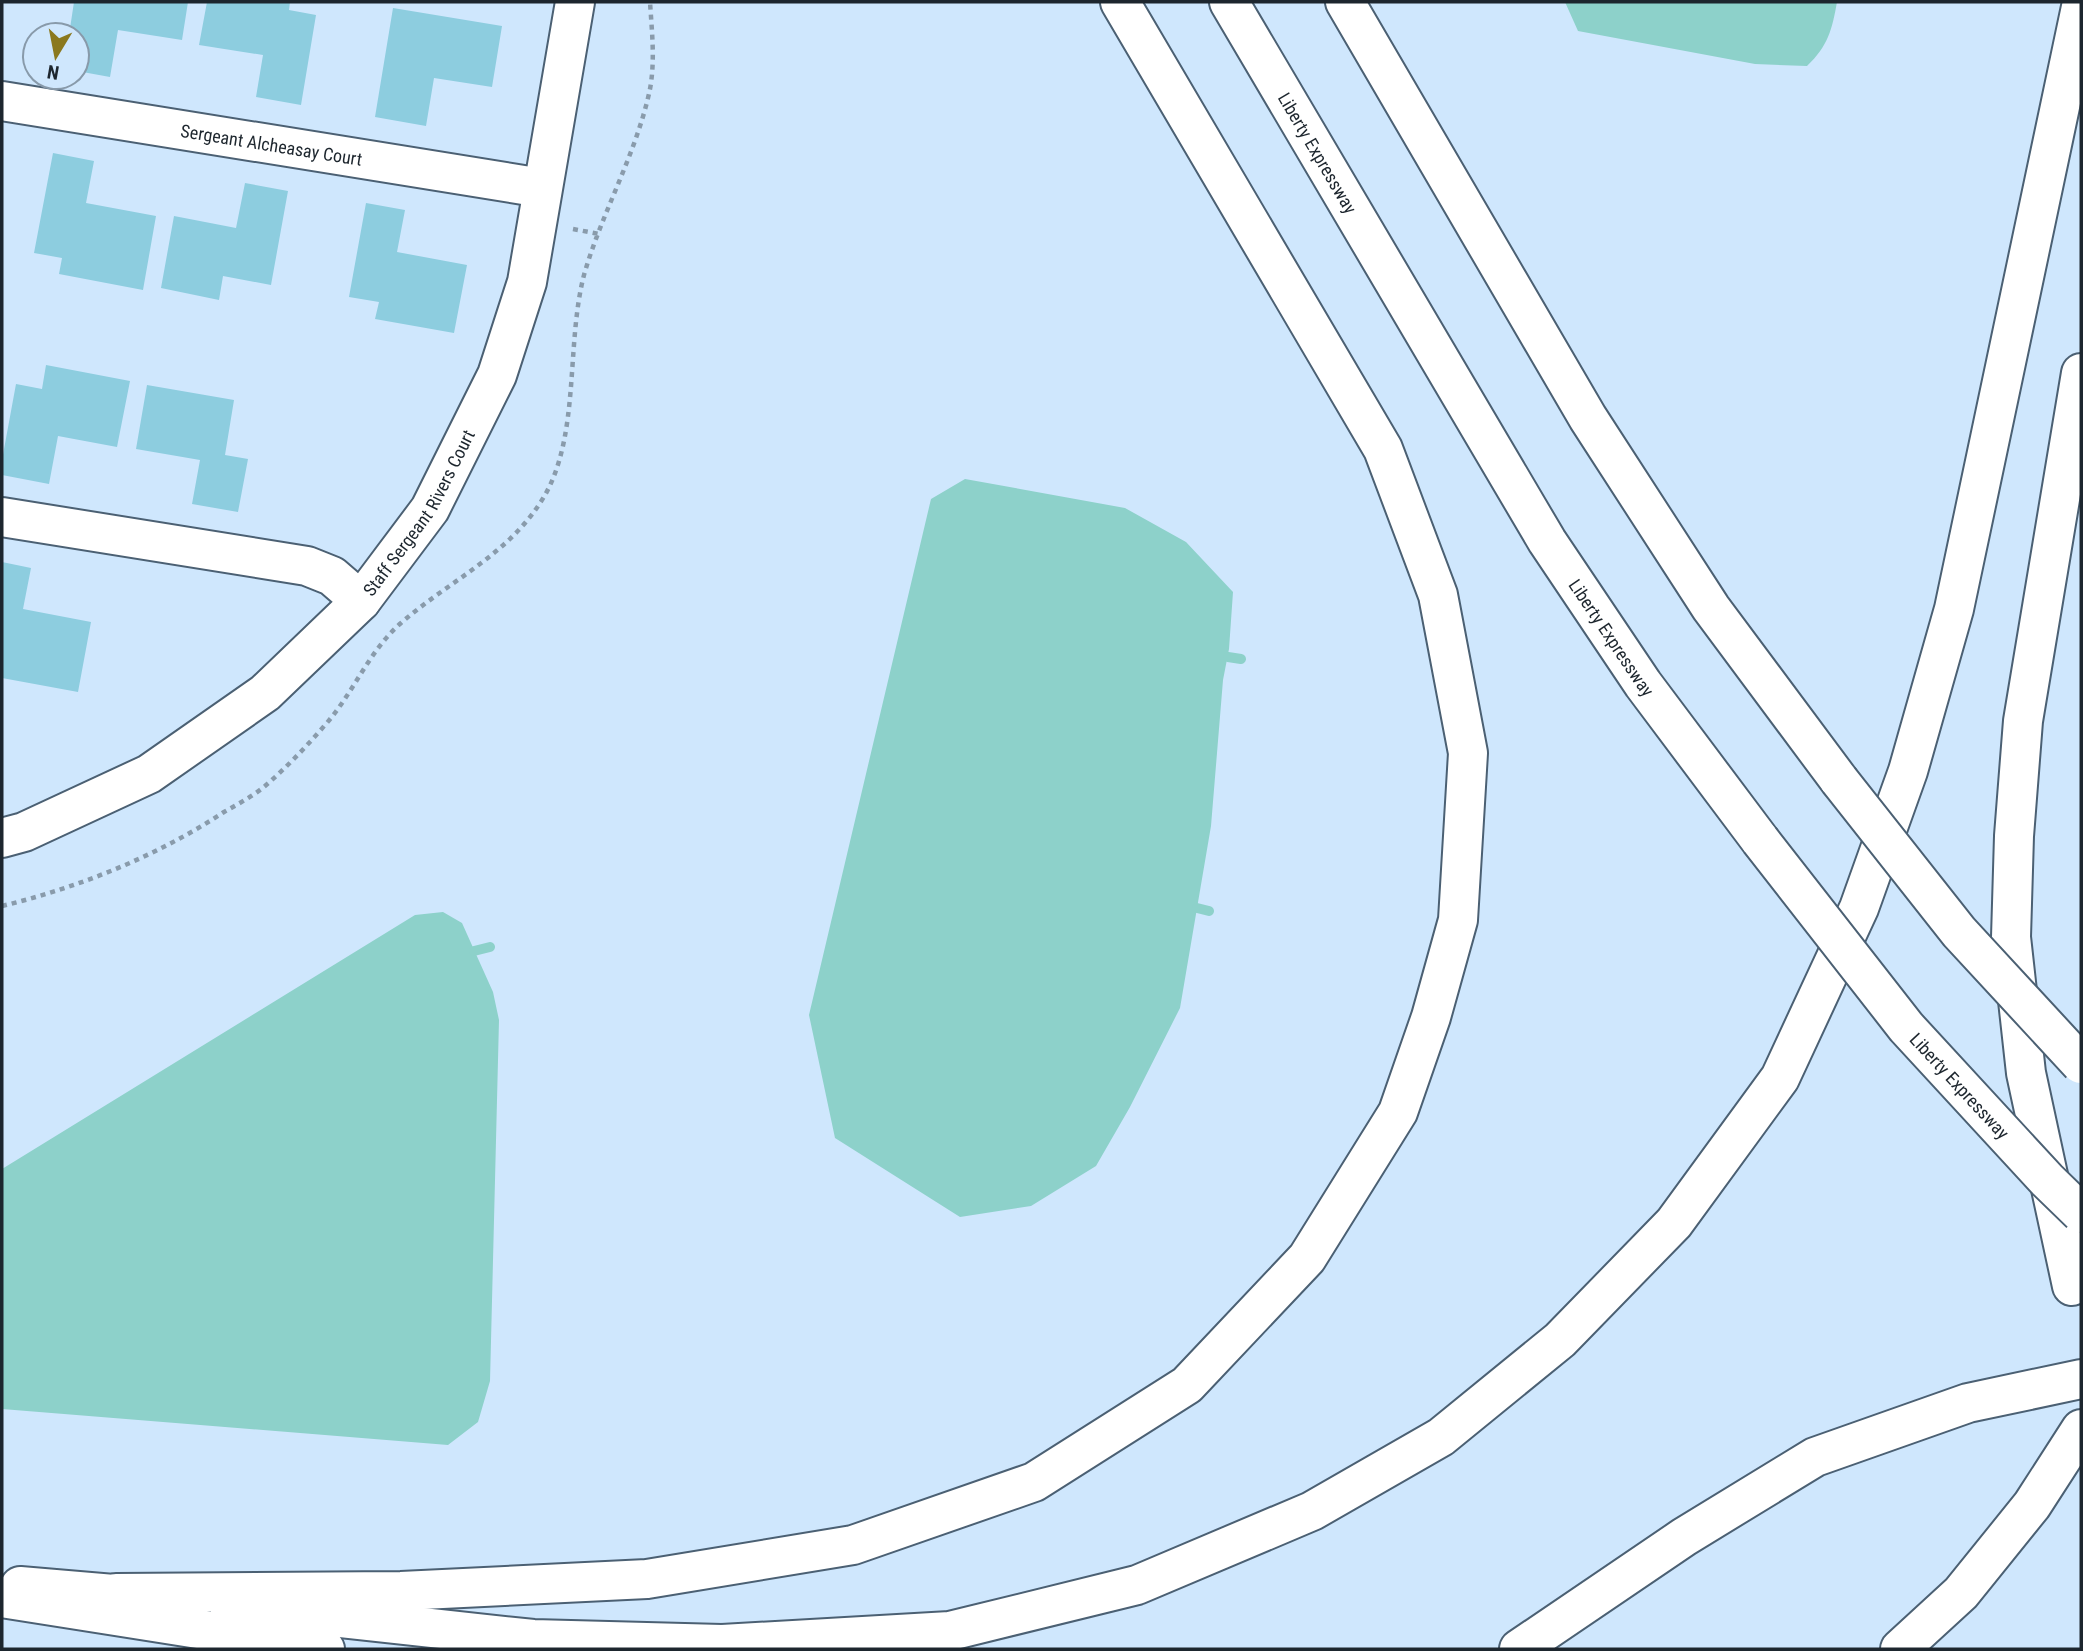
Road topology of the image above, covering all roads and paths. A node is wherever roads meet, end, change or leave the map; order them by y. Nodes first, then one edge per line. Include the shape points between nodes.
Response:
1 (575, 2) edge
2 (1120, 2) edge
3 (1229, 2) edge
4 (1345, 2) edge
5 (2081, 7) edge
6 (2, 102) edge
7 (542, 188) junction
8 (2081, 373) edge
9 (2, 517) edge
10 (361, 601) junction
11 (2, 838) edge
12 (2081, 1065) edge
13 (2081, 1213) edge
14 (2072, 1286) dead end
15 (2081, 1379) edge
16 (2081, 1429) edge
17 (2, 1584) edge
18 (116, 1593) junction
19 (2, 1598) edge
20 (325, 1649) edge
21 (1519, 1649) edge
22 (1900, 1649) edge

1 - 7 main road, Staff Sergeant Rivers Court
2 - 18 main road via 1383,449 1438,596 1468,753 1458,920 1431,1017 1398,1112 1307,1258 1187,1385 1067,1462 1034,1482 853,1545 648,1579 401,1591
3 - 13 main road, Liberty Expressway, bridge via 1547,541 1643,684 1906,1027
4 - 12 main road, bridge via 1588,418 1711,608 1959,932
5 - 18 main road via 1954,609 1908,771 1859,908 1780,1078 1674,1223 1560,1340 1441,1437 1312,1511 1136,1585 950,1631 722,1644 533,1639
6 - 7 main road, Sergeant Alcheasay Court
7 - 10 main road, Staff Sergeant Rivers Court via 527,282 497,375 430,509
8 - 14 main road via 2023,721 2011,937 2026,1073
9 - 10 main road via 307,566 332,576
10 - 11 main road, Staff Sergeant Rivers Court via 265,693 149,774
15 - 21 main road via 1968,1403 1815,1457 1684,1537
16 - 22 main road via 2032,1505 1961,1593
17 - 18 main road
19 - 20 main road

